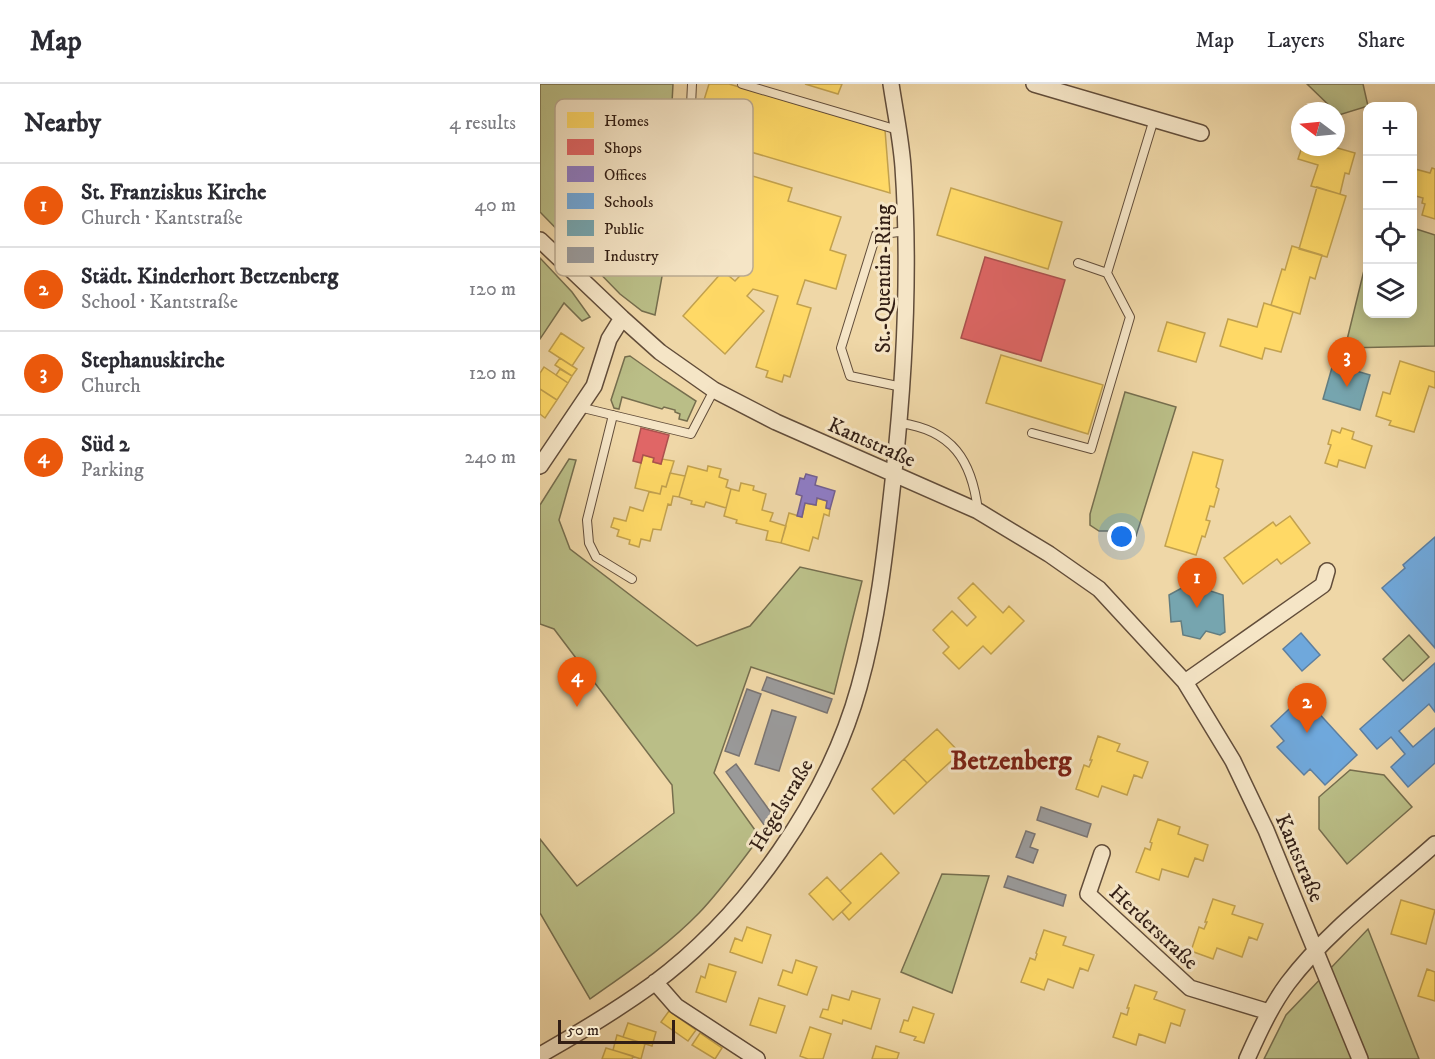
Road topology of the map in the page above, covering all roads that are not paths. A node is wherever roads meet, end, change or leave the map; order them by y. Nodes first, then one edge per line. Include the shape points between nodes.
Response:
1 (692, 84) edge
2 (742, 84) edge
3 (891, 84) edge
4 (1034, 84) edge
5 (691, 99) edge
6 (1154, 119) junction
7 (898, 130) junction
8 (1201, 133) dead end
9 (906, 231) junction
10 (540, 240) edge
11 (555, 254) edge
12 (1078, 263) dead end
13 (1107, 273) junction
14 (578, 276) edge
15 (622, 318) junction
16 (902, 387) junction
17 (714, 390) junction
18 (579, 407) junction
19 (613, 415) junction
20 (900, 423) junction
21 (1032, 433) dead end
22 (540, 465) edge
23 (893, 475) junction
24 (978, 511) junction
25 (1327, 571) dead end
26 (632, 579) dead end
27 (1185, 682) junction
28 (1435, 844) edge
29 (1102, 853) dead end
30 (1315, 951) junction
31 (655, 982) junction
32 (1269, 1012) junction
33 (540, 1055) edge
34 (757, 1059) edge
35 (1246, 1059) edge
36 (1360, 1059) edge

1 - 5 lane
2 - 7 lane
3 - 7 street, St.-Quentin-Ring
4 - 6 street
6 - 8 street
6 - 13 lane
7 - 9 street, St.-Quentin-Ring
9 - 16 street, St.-Quentin-Ring
9 - 16 lane via 876,235 841,348 850,376
10 - 11 street, Kantstraße
12 - 13 lane
13 - 21 lane via 1130,317 1091,449
14 - 15 street, Kantstraße
15 - 17 street, Kantstraße via 660,352
15 - 18 street via 609,339 597,379
16 - 20 street, St.-Quentin-Ring
17 - 19 lane via 691,434
17 - 23 street, Kantstraße
18 - 19 lane
18 - 22 street
19 - 26 lane via 587,520 589,543 596,557
20 - 23 street, St.-Quentin-Ring
20 - 24 lane via 929,429 958,453 973,480
23 - 24 street, Kantstraße
23 - 31 street, Hegelstraße via 875,620 859,688 833,759 778,854 706,936
24 - 27 street, Kantstraße via 1099,589
25 - 27 street via 1323,585
27 - 30 street, Kantstraße via 1233,761
28 - 30 street
29 - 32 street, Herderstraße via 1088,894 1190,988
30 - 32 street
30 - 36 street, Kantstraße
31 - 33 street, Hegelstraße
31 - 34 street via 676,1006
32 - 35 street

